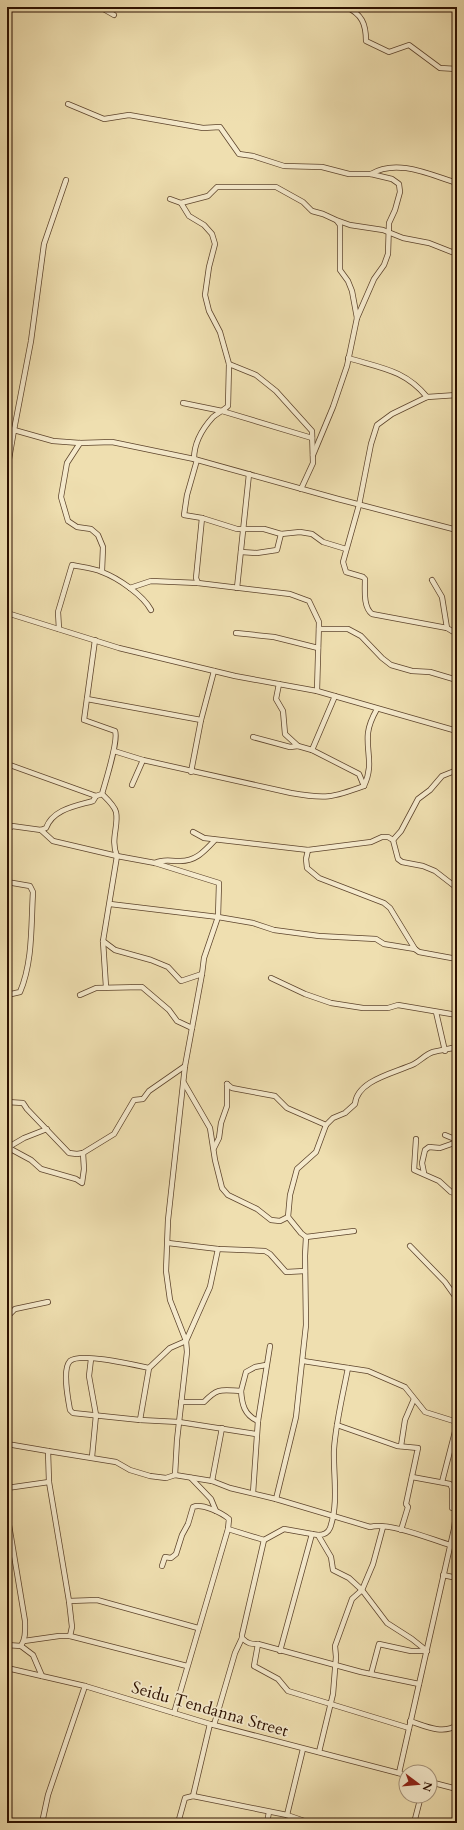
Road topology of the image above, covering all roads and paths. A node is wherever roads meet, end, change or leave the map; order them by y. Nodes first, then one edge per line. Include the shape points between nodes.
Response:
1 (100, 7) edge
2 (346, 7) edge
3 (114, 15) dead end
4 (457, 69) edge
5 (68, 104) dead end
6 (371, 174) junction
7 (66, 180) dead end
8 (457, 184) edge
9 (170, 199) dead end
10 (181, 203) junction
11 (336, 220) junction
12 (388, 232) junction
13 (457, 254) edge
14 (357, 318) junction
15 (348, 358) junction
16 (229, 364) junction
17 (457, 395) edge
18 (427, 398) junction
19 (183, 403) dead end
20 (222, 411) junction
21 (7, 428) edge
22 (14, 430) junction
23 (312, 438) junction
24 (80, 443) junction
25 (313, 455) junction
26 (196, 459) junction
27 (8, 465) edge
28 (7, 472) edge
29 (249, 474) junction
30 (301, 489) junction
31 (360, 505) junction
32 (202, 518) junction
33 (243, 529) junction
34 (457, 530) edge
35 (281, 534) junction
36 (346, 549) junction
37 (241, 552) junction
38 (102, 572) junction
39 (432, 580) dead end
40 (198, 583) junction
41 (130, 588) junction
42 (237, 588) junction
43 (151, 610) dead end
44 (7, 613) edge
45 (447, 628) junction
46 (59, 629) junction
47 (319, 630) junction
48 (236, 633) dead end
49 (457, 634) edge
50 (95, 640) junction
51 (318, 648) junction
52 (214, 671) junction
53 (457, 680) edge
54 (279, 684) junction
55 (317, 691) junction
56 (335, 696) junction
57 (87, 699) junction
58 (377, 709) junction
59 (201, 720) junction
60 (457, 731) edge
61 (253, 737) dead end
62 (298, 746) junction
63 (312, 750) junction
64 (114, 751) junction
65 (143, 760) junction
66 (7, 764) edge
67 (457, 770) edge
68 (192, 772) junction
69 (132, 785) dead end
70 (364, 786) junction
71 (102, 794) junction
72 (96, 796) junction
73 (7, 830) edge
74 (41, 830) junction
75 (193, 832) dead end
76 (215, 840) junction
77 (393, 840) junction
78 (308, 850) junction
79 (117, 856) junction
80 (156, 863) junction
81 (7, 882) edge
82 (457, 888) edge
83 (110, 904) junction
84 (218, 917) junction
85 (103, 941) junction
86 (415, 949) junction
87 (457, 958) edge
88 (202, 974) junction
89 (271, 978) dead end
90 (106, 987) junction
91 (7, 995) edge
92 (80, 995) dead end
93 (436, 1012) junction
94 (457, 1015) edge
95 (192, 1028) junction
96 (457, 1047) edge
97 (445, 1050) junction
98 (185, 1066) junction
99 (184, 1083) junction
100 (7, 1102) edge
101 (326, 1124) junction
102 (46, 1129) junction
103 (445, 1136) dead end
104 (416, 1139) dead end
105 (457, 1141) edge
106 (7, 1148) edge
107 (214, 1148) junction
108 (83, 1153) junction
109 (424, 1173) junction
110 (457, 1194) edge
111 (288, 1217) junction
112 (354, 1231) dead end
113 (306, 1237) junction
114 (168, 1243) junction
115 (410, 1246) dead end
116 (218, 1249) junction
117 (305, 1271) junction
118 (457, 1299) edge
119 (48, 1302) dead end
120 (7, 1317) edge
121 (186, 1342) junction
122 (270, 1346) dead end
123 (91, 1359) junction
124 (303, 1361) junction
125 (266, 1366) junction
126 (149, 1368) junction
127 (348, 1368) junction
128 (241, 1391) junction
129 (414, 1399) junction
130 (181, 1402) junction
131 (96, 1416) junction
132 (140, 1420) junction
133 (258, 1421) junction
134 (179, 1422) junction
135 (457, 1423) edge
136 (337, 1425) junction
137 (222, 1428) junction
138 (256, 1434) junction
139 (7, 1444) edge
140 (401, 1446) junction
141 (48, 1451) junction
142 (92, 1457) junction
143 (175, 1475) junction
144 (412, 1476) junction
145 (191, 1478) junction
146 (212, 1480) junction
147 (49, 1482) junction
148 (442, 1482) junction
149 (7, 1488) edge
150 (253, 1493) junction
151 (276, 1499) junction
152 (457, 1508) edge
153 (216, 1511) junction
154 (7, 1513) edge
155 (332, 1516) junction
156 (383, 1527) junction
157 (228, 1529) junction
158 (401, 1530) junction
159 (455, 1530) edge
160 (312, 1534) junction
161 (318, 1535) junction
162 (264, 1540) junction
163 (450, 1545) junction
164 (162, 1566) dead end
165 (443, 1575) junction
166 (457, 1578) edge
167 (362, 1590) junction
168 (69, 1601) junction
169 (198, 1628) junction
170 (70, 1636) junction
171 (242, 1638) junction
172 (23, 1643) junction
173 (258, 1644) junction
174 (7, 1645) edge
175 (280, 1650) junction
176 (427, 1651) junction
177 (335, 1665) junction
178 (187, 1666) junction
179 (7, 1668) edge
180 (371, 1674) junction
181 (42, 1676) junction
182 (419, 1684) junction
183 (85, 1686) junction
184 (331, 1703) junction
185 (174, 1713) junction
186 (410, 1721) junction
187 (212, 1725) junction
188 (457, 1725) edge
189 (409, 1728) junction
190 (303, 1749) junction
191 (318, 1752) junction
192 (401, 1764) edge
193 (398, 1773) edge
194 (438, 1784) edge
195 (457, 1789) edge
196 (193, 1796) junction
197 (419, 1804) edge
198 (269, 1812) junction
199 (286, 1815) junction
200 (42, 1823) edge
201 (178, 1823) edge
202 (267, 1823) edge
203 (310, 1823) edge
204 (414, 1823) edge

1 - 3 street
2 - 4 street via 362,17 366,28 366,41 389,52 409,45 440,68
5 - 6 street via 104,119 129,116 203,128 220,127 240,154 284,166 322,167 350,174
6 - 8 street via 378,170 401,168 421,171
6 - 12 street via 392,179 399,184 400,192
7 - 22 street via 44,244 32,341
9 - 10 street
10 - 11 street via 208,196 217,187 276,187 303,202 312,211
10 - 16 street via 189,216 204,225 212,234 215,244 205,295 209,311 220,332
11 - 12 street
11 - 14 street via 340,225 340,270 352,291
12 - 13 street
12 - 14 street via 388,254
14 - 15 street
15 - 18 street via 392,370 417,385
15 - 25 street via 333,407
16 - 20 street via 229,403
16 - 23 street via 256,375 276,391 312,431
17 - 18 street
18 - 31 street via 392,414 378,424 371,444
19 - 20 street
20 - 23 street
20 - 26 street via 199,436 194,450
21 - 22 street
22 - 24 street via 53,441
22 - 27 street
23 - 25 street
24 - 26 street via 112,442
24 - 38 street via 67,463 61,497 68,521 77,527 92,529 98,535 103,547
25 - 30 street via 313,463
26 - 29 street
26 - 32 street via 184,515
27 - 28 street
29 - 30 street
29 - 33 street
30 - 31 street
31 - 34 street
31 - 36 street
32 - 33 street
32 - 40 street via 196,578
33 - 35 street via 264,529
33 - 37 street
35 - 36 street via 312,534 324,542
35 - 37 street via 277,550
36 - 45 street via 344,569 365,579 369,612
37 - 42 street
38 - 41 street
38 - 46 street via 72,565 58,612
39 - 45 street via 442,597
40 - 41 street via 151,581
40 - 42 street
41 - 43 street
42 - 47 street via 290,594 309,601 319,622
44 - 46 street
45 - 49 street
46 - 50 street
47 - 51 street
47 - 53 street via 348,629 361,636 392,665
48 - 51 street via 274,637
50 - 52 street
50 - 57 street
51 - 55 street
52 - 54 street
52 - 59 street
54 - 55 street
54 - 62 street via 276,699 283,711 285,734
55 - 56 street
56 - 58 street
56 - 63 street
57 - 59 street
57 - 64 street via 84,720 115,731
58 - 60 street
58 - 70 street via 368,733 371,766
59 - 68 street
61 - 62 street via 290,747
62 - 63 street
63 - 70 street via 359,774
64 - 65 street
64 - 71 street
65 - 68 street
65 - 69 street
66 - 72 street
67 - 77 street via 442,776 418,799 401,831
68 - 70 street via 315,798 336,796
71 - 72 street
71 - 79 street via 116,812 113,847
72 - 74 street via 93,801 58,812 49,820 46,828
73 - 74 street via 12,826
74 - 79 street via 53,841
75 - 76 street
76 - 78 street
76 - 80 street via 207,850 192,860 163,860
77 - 78 street via 382,837 371,842
77 - 82 street via 398,859 402,862 435,871
78 - 86 street via 307,868 319,878 384,903 390,908
79 - 80 street
79 - 83 street
80 - 84 street via 219,883
81 - 91 street via 30,886 33,892 24,983 20,992
83 - 84 street
83 - 85 street
84 - 86 street via 274,930 319,936 369,938 384,944
84 - 88 street via 204,958
85 - 88 street via 116,950 168,967 181,981
85 - 90 street
86 - 87 street via 419,952
88 - 95 street
89 - 93 street via 331,1003 363,1008 388,1008 398,1005
90 - 92 street
90 - 95 street via 142,987 170,1010 177,1021
93 - 94 street
93 - 97 street
95 - 98 street
96 - 97 street
97 - 101 street via 432,1053 361,1089 356,1096 355,1104
98 - 99 street
98 - 108 street via 149,1091 143,1099 134,1100 114,1134
99 - 107 street via 210,1128
99 - 114 street via 168,1220
100 - 102 street via 23,1103
101 - 107 street via 287,1108 275,1096 232,1088 227,1084 227,1106
101 - 111 street via 316,1152 297,1169 290,1195
102 - 106 street
102 - 108 street via 69,1153
103 - 105 street
104 - 109 street via 414,1170
105 - 109 street via 440,1148 429,1147 425,1150 422,1163
106 - 108 street via 42,1168 82,1182
107 - 111 street via 222,1188 228,1195 257,1209 271,1220
109 - 110 street
111 - 113 street
112 - 113 street
113 - 117 street
114 - 116 street
114 - 121 street via 166,1270 170,1300
115 - 118 street via 445,1282
116 - 117 street via 264,1251 286,1272
116 - 121 street via 210,1287
117 - 124 street via 306,1325
119 - 120 street via 15,1309
121 - 126 street via 170,1348
121 - 130 street
122 - 125 street
123 - 126 street via 114,1360
123 - 131 street via 89,1376
123 - 131 street via 79,1357 70,1361 67,1368 67,1385 71,1411
124 - 127 street
124 - 151 street via 296,1417
125 - 128 street via 255,1367 246,1372
125 - 133 street
126 - 132 street
127 - 129 street via 368,1371 405,1387
127 - 136 street
128 - 130 street via 221,1390 213,1392 204,1402
128 - 133 street via 242,1406 251,1418
129 - 135 street via 425,1412
129 - 140 street via 405,1420
130 - 134 street
131 - 132 street
131 - 142 street
132 - 134 street
133 - 138 street
134 - 137 street
134 - 143 street
135 - 148 street
136 - 140 street
136 - 155 street
137 - 138 street
137 - 146 street
138 - 150 street
139 - 141 street
140 - 144 street via 418,1448
141 - 142 street
141 - 147 street
142 - 143 street via 116,1462 130,1470 150,1476 166,1478
143 - 145 street
144 - 148 street
144 - 158 street via 406,1504 408,1507
145 - 146 street
145 - 153 street via 211,1499
146 - 150 street via 230,1488
147 - 149 street
147 - 168 street
148 - 152 street via 450,1484 452,1508
150 - 151 street
151 - 155 street
152 - 159 street
153 - 157 street via 229,1519
153 - 164 street via 193,1507 176,1554 172,1558 165,1557
154 - 172 street via 25,1621
155 - 156 street via 370,1527
155 - 161 street via 330,1530 324,1535
156 - 158 street
156 - 167 street via 373,1564
157 - 162 street
157 - 169 street
158 - 163 street
159 - 163 street
160 - 161 street
160 - 162 street via 284,1528
160 - 175 street
161 - 167 street via 331,1557 333,1570 349,1578
162 - 171 street
163 - 165 street
165 - 166 street
165 - 176 street
167 - 176 street via 387,1623
167 - 177 street via 352,1599 340,1631 335,1646
168 - 169 street via 97,1600
168 - 170 street via 72,1627
169 - 178 street
170 - 172 street
170 - 178 street
171 - 173 street via 249,1644
171 - 187 street via 235,1652
172 - 174 street
172 - 181 street via 33,1655
173 - 175 street
173 - 184 street via 254,1666 278,1678 288,1691
175 - 177 street
176 - 180 street via 411,1651 379,1644
176 - 182 street
177 - 180 street
177 - 184 street
178 - 185 street
179 - 181 street, Seidu Tendanna Street
180 - 182 street
181 - 183 street, Seidu Tendanna Street
182 - 186 street
183 - 185 street, Seidu Tendanna Street
183 - 200 street via 48,1795
184 - 189 street
184 - 191 street
185 - 187 street, Seidu Tendanna Street
186 - 188 street via 439,1730
186 - 189 street
187 - 190 street, Seidu Tendanna Street
187 - 196 street
189 - 192 street
190 - 191 street, Seidu Tendanna Street
190 - 199 street
191 - 193 street, Seidu Tendanna Street
194 - 195 street
196 - 198 street
196 - 201 street via 185,1798
197 - 204 street
198 - 199 street
198 - 202 street
199 - 203 street

